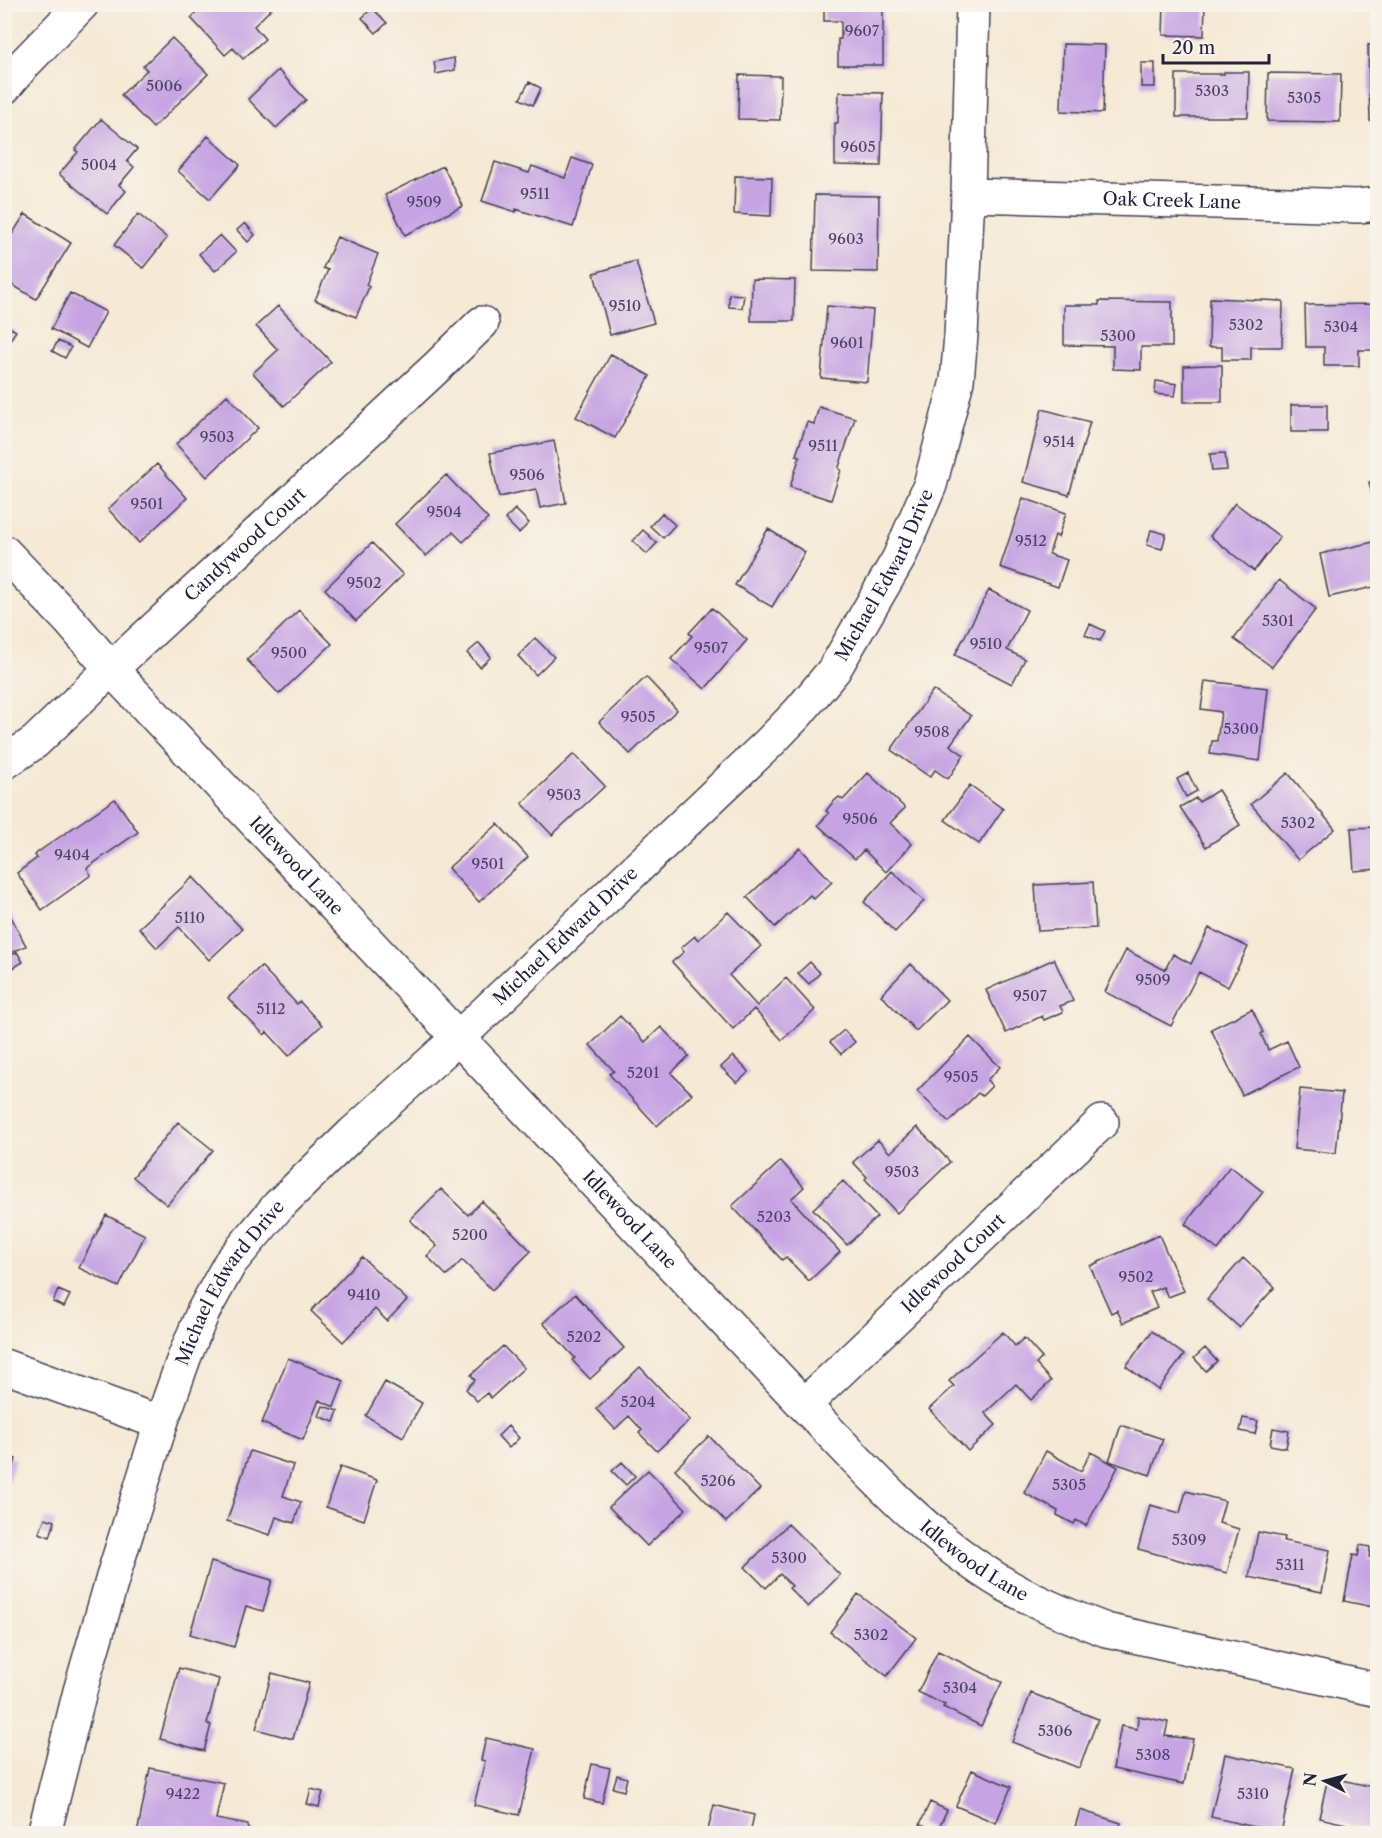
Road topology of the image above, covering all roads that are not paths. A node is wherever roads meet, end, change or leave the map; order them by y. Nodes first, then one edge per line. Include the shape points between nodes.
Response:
1 (82, 4) edge
2 (973, 4) edge
3 (4, 88) edge
4 (968, 195) junction
5 (1377, 204) edge
6 (482, 323) dead end
7 (4, 552) edge
8 (111, 669) junction
9 (4, 763) edge
10 (458, 1038) junction
11 (1102, 1122) dead end
12 (4, 1366) edge
13 (804, 1405) junction
14 (161, 1423) junction
15 (1377, 1690) edge
16 (44, 1833) edge

1 - 3 street
2 - 4 street, Michael Edward Drive
4 - 5 street, Oak Creek Lane
4 - 10 street, Michael Edward Drive via 957,381 930,486 899,558 834,670 769,743
6 - 8 street, Candywood Court
7 - 8 street, Idlewood Lane
8 - 9 street, Candywood Court via 35,742
8 - 10 street, Idlewood Lane
10 - 13 street, Idlewood Lane
10 - 14 street, Michael Edward Drive via 278,1206 230,1263 203,1312
11 - 13 street, Idlewood Court
12 - 14 street
13 - 15 street, Idlewood Lane via 896,1500 942,1541 1024,1595 1107,1630
14 - 16 street, Michael Edward Drive via 80,1691

